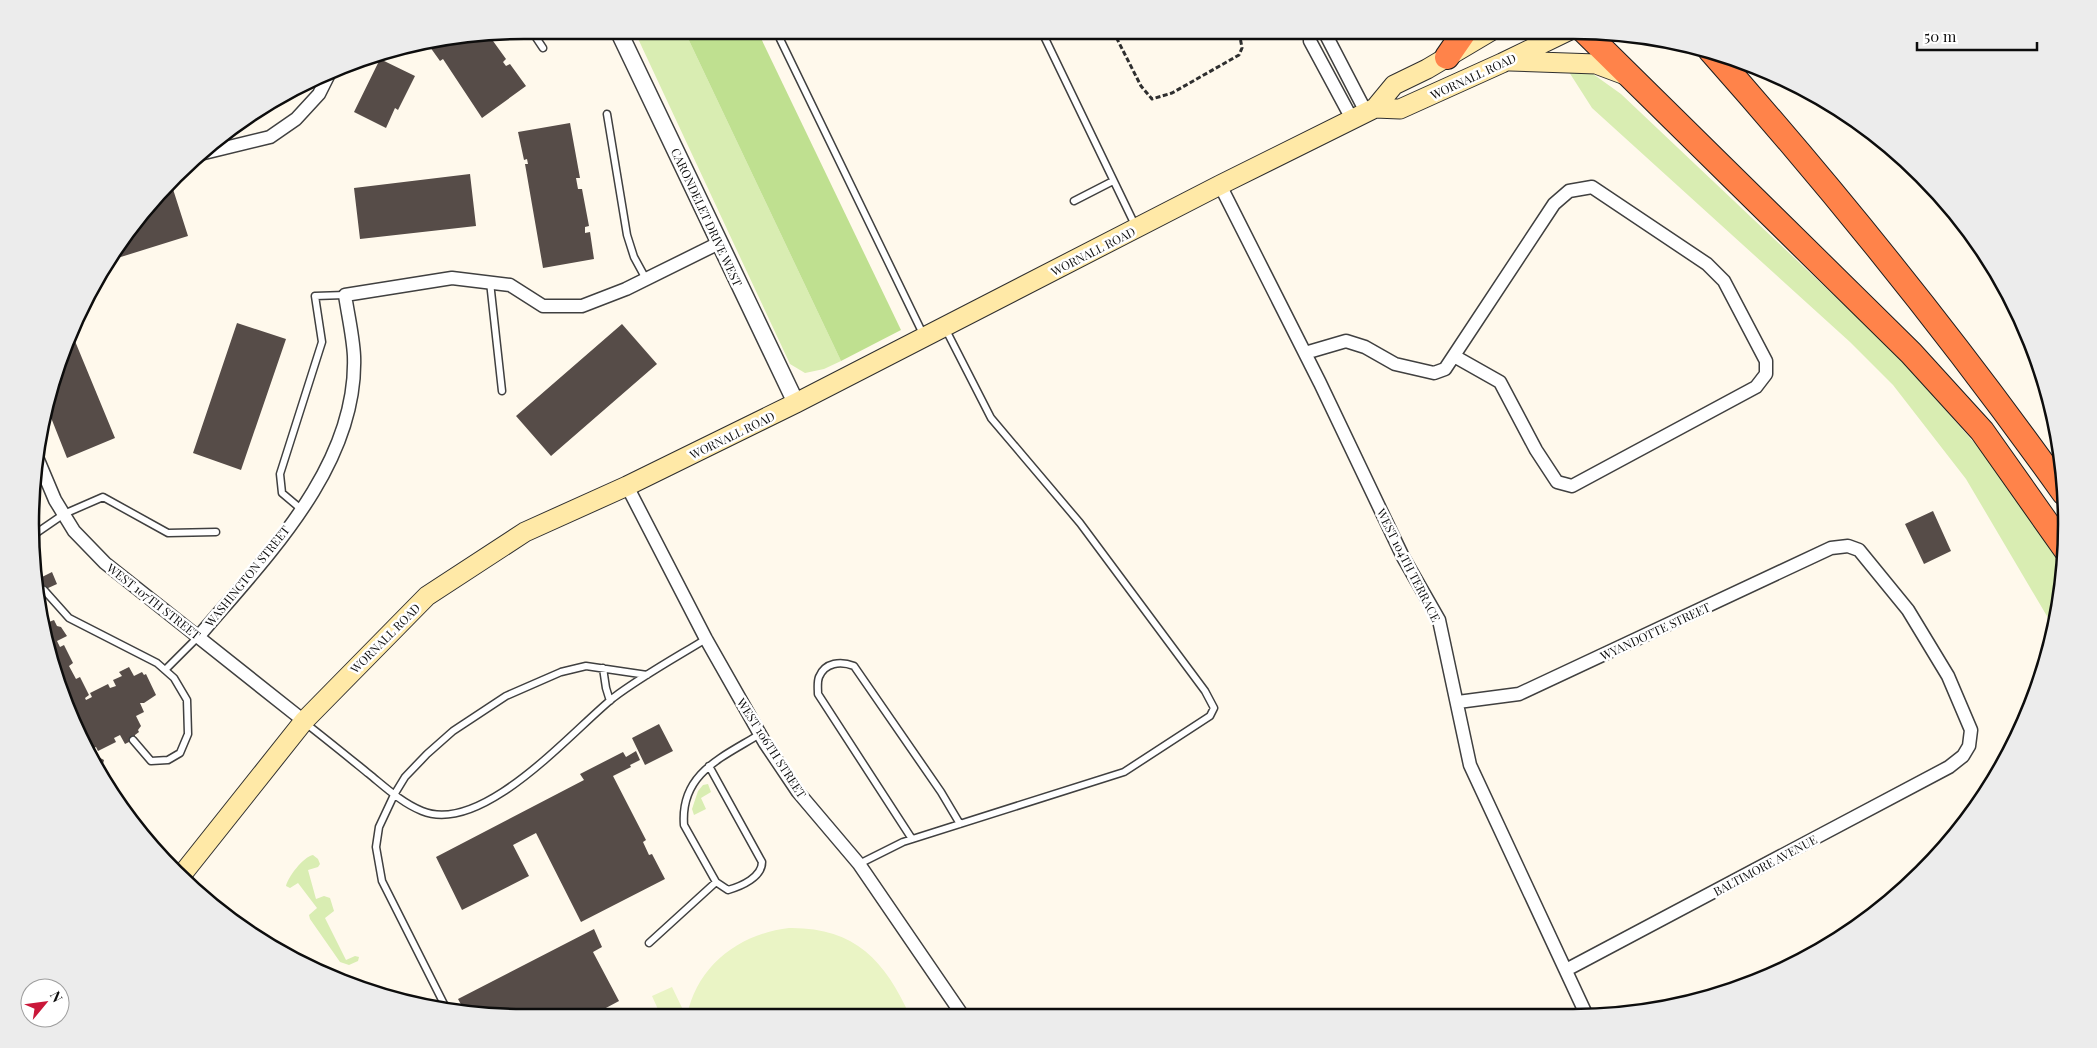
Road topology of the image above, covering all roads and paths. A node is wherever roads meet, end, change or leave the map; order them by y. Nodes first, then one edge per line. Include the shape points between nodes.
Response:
1 (536, 39) edge
2 (622, 39) edge
3 (780, 39) edge
4 (1045, 39) edge
5 (1117, 39) edge
6 (1240, 39) edge
7 (1310, 39) edge
8 (1328, 39) edge
9 (1459, 39) edge
10 (1477, 39) edge
11 (1551, 39) edge
12 (1593, 40) edge
13 (543, 48) dead end
14 (1447, 57) junction
15 (1506, 61) junction
16 (1721, 62) edge
17 (1631, 77) junction
18 (325, 82) edge
19 (1364, 113) junction
20 (607, 114) dead end
21 (215, 150) edge
22 (1114, 181) junction
23 (1220, 185) junction
24 (1074, 202) dead end
25 (1136, 228) junction
26 (719, 243) junction
27 (646, 279) junction
28 (490, 282) junction
29 (345, 295) junction
30 (945, 327) junction
31 (924, 337) junction
32 (1305, 353) junction
33 (1454, 356) junction
34 (502, 391) dead end
35 (796, 403) junction
36 (42, 470) edge
37 (2056, 482) edge
38 (627, 486) junction
39 (301, 508) junction
40 (64, 514) junction
41 (39, 531) edge
42 (216, 532) dead end
43 (2058, 538) edge
44 (44, 590) dead end
45 (198, 636) junction
46 (706, 640) junction
47 (603, 668) junction
48 (165, 670) junction
49 (648, 675) junction
50 (610, 701) junction
51 (1458, 702) junction
52 (304, 721) junction
53 (760, 734) junction
54 (133, 740) dead end
55 (1963, 756) joint
56 (709, 766) junction
57 (394, 795) junction
58 (960, 824) junction
59 (912, 839) junction
60 (859, 864) junction
61 (185, 871) edge
62 (716, 882) junction
63 (649, 943) dead end
64 (1566, 970) junction
65 (443, 1002) edge
66 (958, 1009) edge
67 (1584, 1009) edge

1 - 13 lane
2 - 26 street, CARONDELET DRIVE WEST
3 - 31 lane
4 - 22 lane
5 - 6 path via 1141,86 1152,99 1172,93 1239,55
7 - 19 street
8 - 19 street
9 - 14 highway
10 - 14 main road, WORNALL ROAD
11 - 15 main road, WORNALL ROAD
12 - 17 highway
14 - 19 main road, WORNALL ROAD via 1394,85
15 - 17 main road via 1596,64
15 - 19 main road, WORNALL ROAD via 1400,109
16 - 37 highway via 1848,210 1950,336
17 - 43 highway via 1911,353 1982,431
18 - 21 street via 319,94 296,119 270,137
19 - 23 main road, WORNALL ROAD
20 - 27 lane via 626,235
22 - 24 lane
22 - 25 lane
23 - 25 main road, WORNALL ROAD
23 - 32 street, WEST 104TH TERRACE
25 - 30 main road, WORNALL ROAD
26 - 27 street
26 - 35 street, CARONDELET DRIVE WEST
27 - 28 street via 582,306 543,306 510,285
28 - 29 street via 452,278
28 - 34 lane
29 - 39 street, WASHINGTON STREET via 354,356 350,395 335,452
29 - 39 lane via 315,296 322,342 280,474 282,493
30 - 31 main road, WORNALL ROAD
30 - 58 lane via 991,418 1080,523 1205,691 1214,708 1210,716 1124,772
31 - 35 main road, WORNALL ROAD
32 - 33 street via 1346,341 1365,347 1395,364 1434,373 1445,369
32 - 51 street, WEST 104TH TERRACE via 1404,557 1439,620
33 - 33 street via 1554,204 1569,191 1592,187 1707,264 1724,282 1766,360 1766,374 1756,387 1572,486 1557,482 1500,382
35 - 38 main road, WORNALL ROAD
36 - 40 street, WEST 107TH STREET
38 - 46 street, WEST 106TH STREET
38 - 52 main road, WORNALL ROAD via 525,532 427,596
39 - 45 street, WASHINGTON STREET via 269,553
40 - 41 lane
40 - 42 lane via 103,497 168,533
40 - 45 street, WEST 107TH STREET via 74,530 105,562
44 - 48 lane via 70,618
45 - 48 lane
45 - 52 street, WEST 107TH STREET
46 - 49 lane
46 - 53 street, WEST 106TH STREET
47 - 49 lane
47 - 50 lane
47 - 57 lane via 586,666 561,672 506,696 453,731 427,754
48 - 54 lane via 174,678 187,700 188,734 180,753 168,760 151,761
49 - 50 lane
50 - 57 lane via 518,783 472,808 446,815 423,811
51 - 55 street, WYANDOTTE STREET via 1519,694 1831,548 1848,546 1859,550 1908,610 1948,676 1971,730 1969,746
51 - 64 street, WEST 104TH TERRACE via 1470,764
52 - 57 lane
52 - 61 main road, WORNALL ROAD
53 - 56 lane
53 - 60 street, WEST 106TH STREET via 798,792
55 - 64 street, BALTIMORE AVENUE via 1949,767
56 - 62 lane via 697,776 691,787 683,814 684,825
56 - 62 lane via 762,862 758,874 734,888 728,890
57 - 65 lane via 379,827 376,847 382,881
58 - 59 lane
58 - 59 lane via 854,666 835,663 825,668 818,678 818,694
59 - 60 lane
60 - 66 street, WEST 106TH STREET
62 - 63 lane
64 - 67 street, WEST 104TH TERRACE

